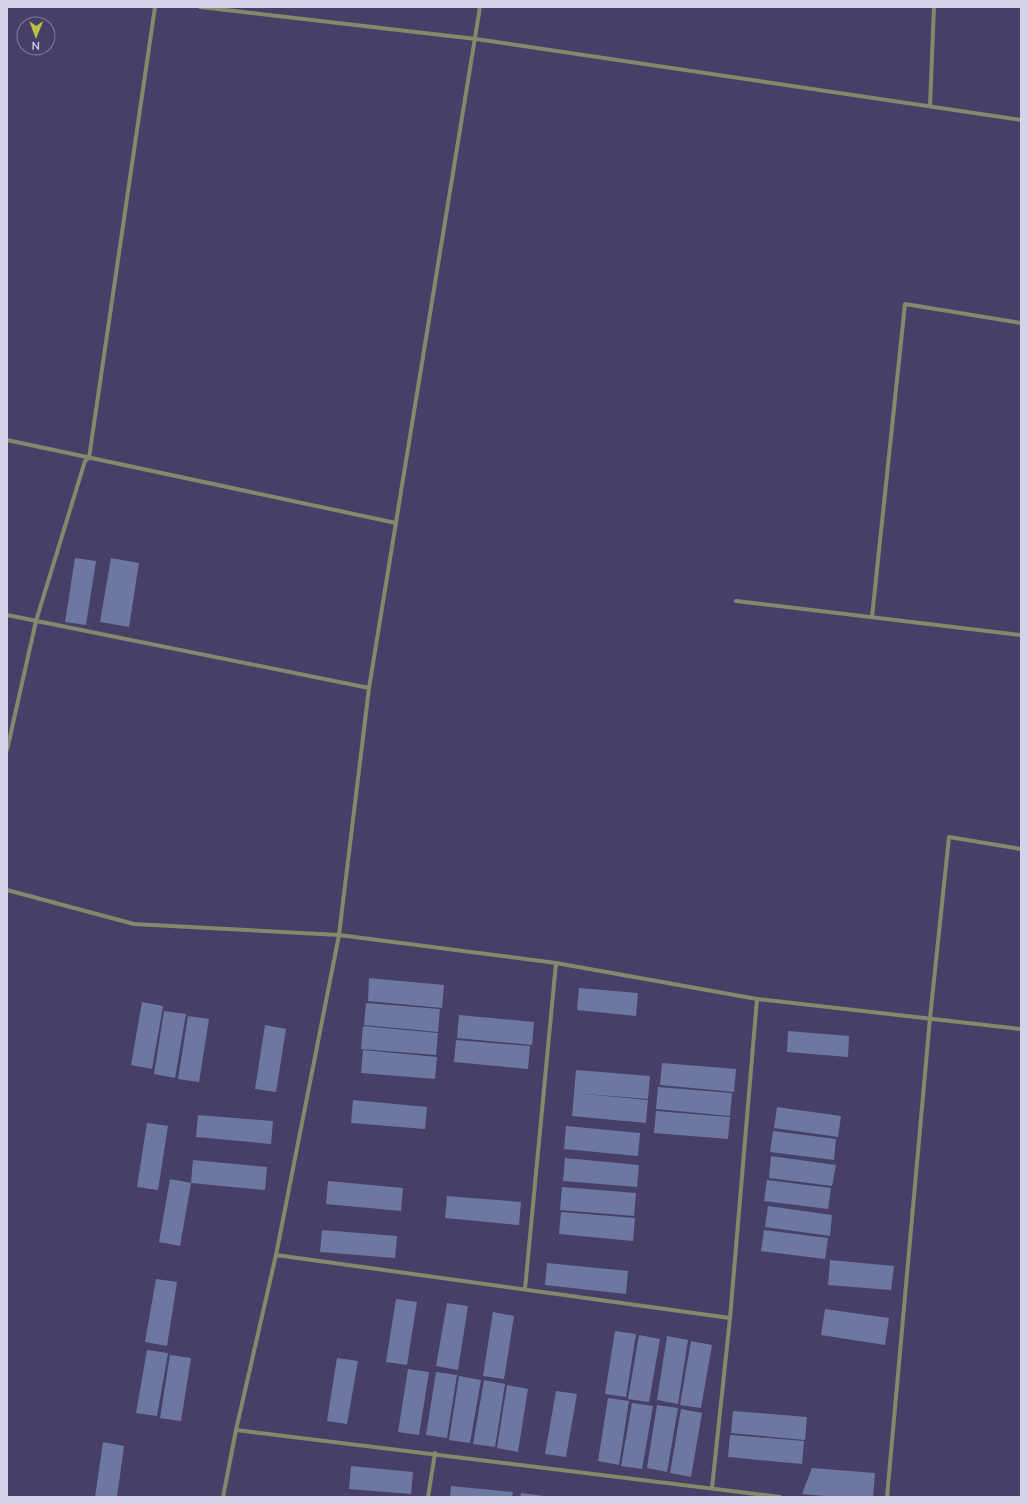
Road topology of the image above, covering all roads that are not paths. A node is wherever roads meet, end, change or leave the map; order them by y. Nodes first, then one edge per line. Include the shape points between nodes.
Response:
1 (154, 7) edge
2 (200, 7) edge
3 (480, 7) edge
4 (934, 7) edge
5 (476, 38) junction
6 (930, 106) junction
7 (1021, 120) edge
8 (1021, 323) edge
9 (7, 440) edge
10 (89, 458) junction
11 (396, 523) junction
12 (736, 602) dead end
13 (7, 615) edge
14 (872, 617) junction
15 (36, 621) junction
16 (1021, 635) edge
17 (369, 688) junction
18 (7, 750) edge
19 (1021, 849) edge
20 (7, 890) edge
21 (339, 935) junction
22 (556, 963) junction
23 (757, 999) junction
24 (930, 1018) junction
25 (1021, 1029) edge
26 (276, 1255) junction
27 (524, 1289) junction
28 (730, 1318) junction
29 (236, 1430) junction
30 (435, 1453) junction
31 (712, 1488) junction
32 (223, 1497) edge
33 (428, 1497) edge
34 (780, 1497) edge
35 (887, 1497) edge

1 - 10 street
2 - 5 street
3 - 5 street
4 - 6 street
5 - 6 street
5 - 11 street
6 - 7 street
8 - 14 street via 905,304
9 - 10 street
10 - 11 street
10 - 15 street via 85,461
11 - 17 street
12 - 14 street
13 - 15 street
14 - 16 street
15 - 17 street
15 - 18 street
17 - 21 street
19 - 24 street via 949,838
20 - 21 street via 134,924
21 - 22 street
21 - 26 street
22 - 23 street
22 - 27 street
23 - 24 street
23 - 28 street
24 - 25 street
24 - 35 street
26 - 27 street
26 - 29 street
27 - 28 street
28 - 31 street
29 - 30 street
29 - 32 street
30 - 31 street
30 - 33 street
31 - 34 street

